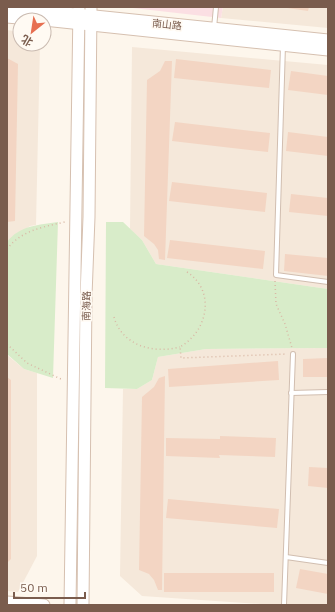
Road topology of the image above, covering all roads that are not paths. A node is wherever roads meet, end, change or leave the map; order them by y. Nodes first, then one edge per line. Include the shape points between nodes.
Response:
1 (7, 7) edge
2 (216, 7) edge
3 (79, 15) edge
4 (90, 16) edge
5 (52, 19) edge
6 (214, 28) junction
7 (328, 40) edge
8 (283, 45) junction
9 (328, 50) edge
10 (328, 282) edge
11 (293, 354) road end
12 (328, 392) edge
13 (291, 393) junction
14 (286, 557) junction
15 (328, 563) edge
16 (7, 602) edge
17 (44, 605) edge
18 (70, 605) edge
19 (83, 605) edge
20 (284, 605) edge

1 - 3 main road, 南山路
2 - 6 lane
3 - 4 main road, 南山路
3 - 5 main road, 南山路
3 - 18 main road, 南海路
4 - 6 main road, 南山路
4 - 8 main road, 南山路
4 - 19 main road, 南海路
6 - 7 main road, 南山路
8 - 9 main road, 南山路
8 - 10 lane via 276,275
11 - 13 lane
12 - 13 lane
13 - 14 lane
14 - 15 lane
14 - 20 lane
16 - 17 main road

